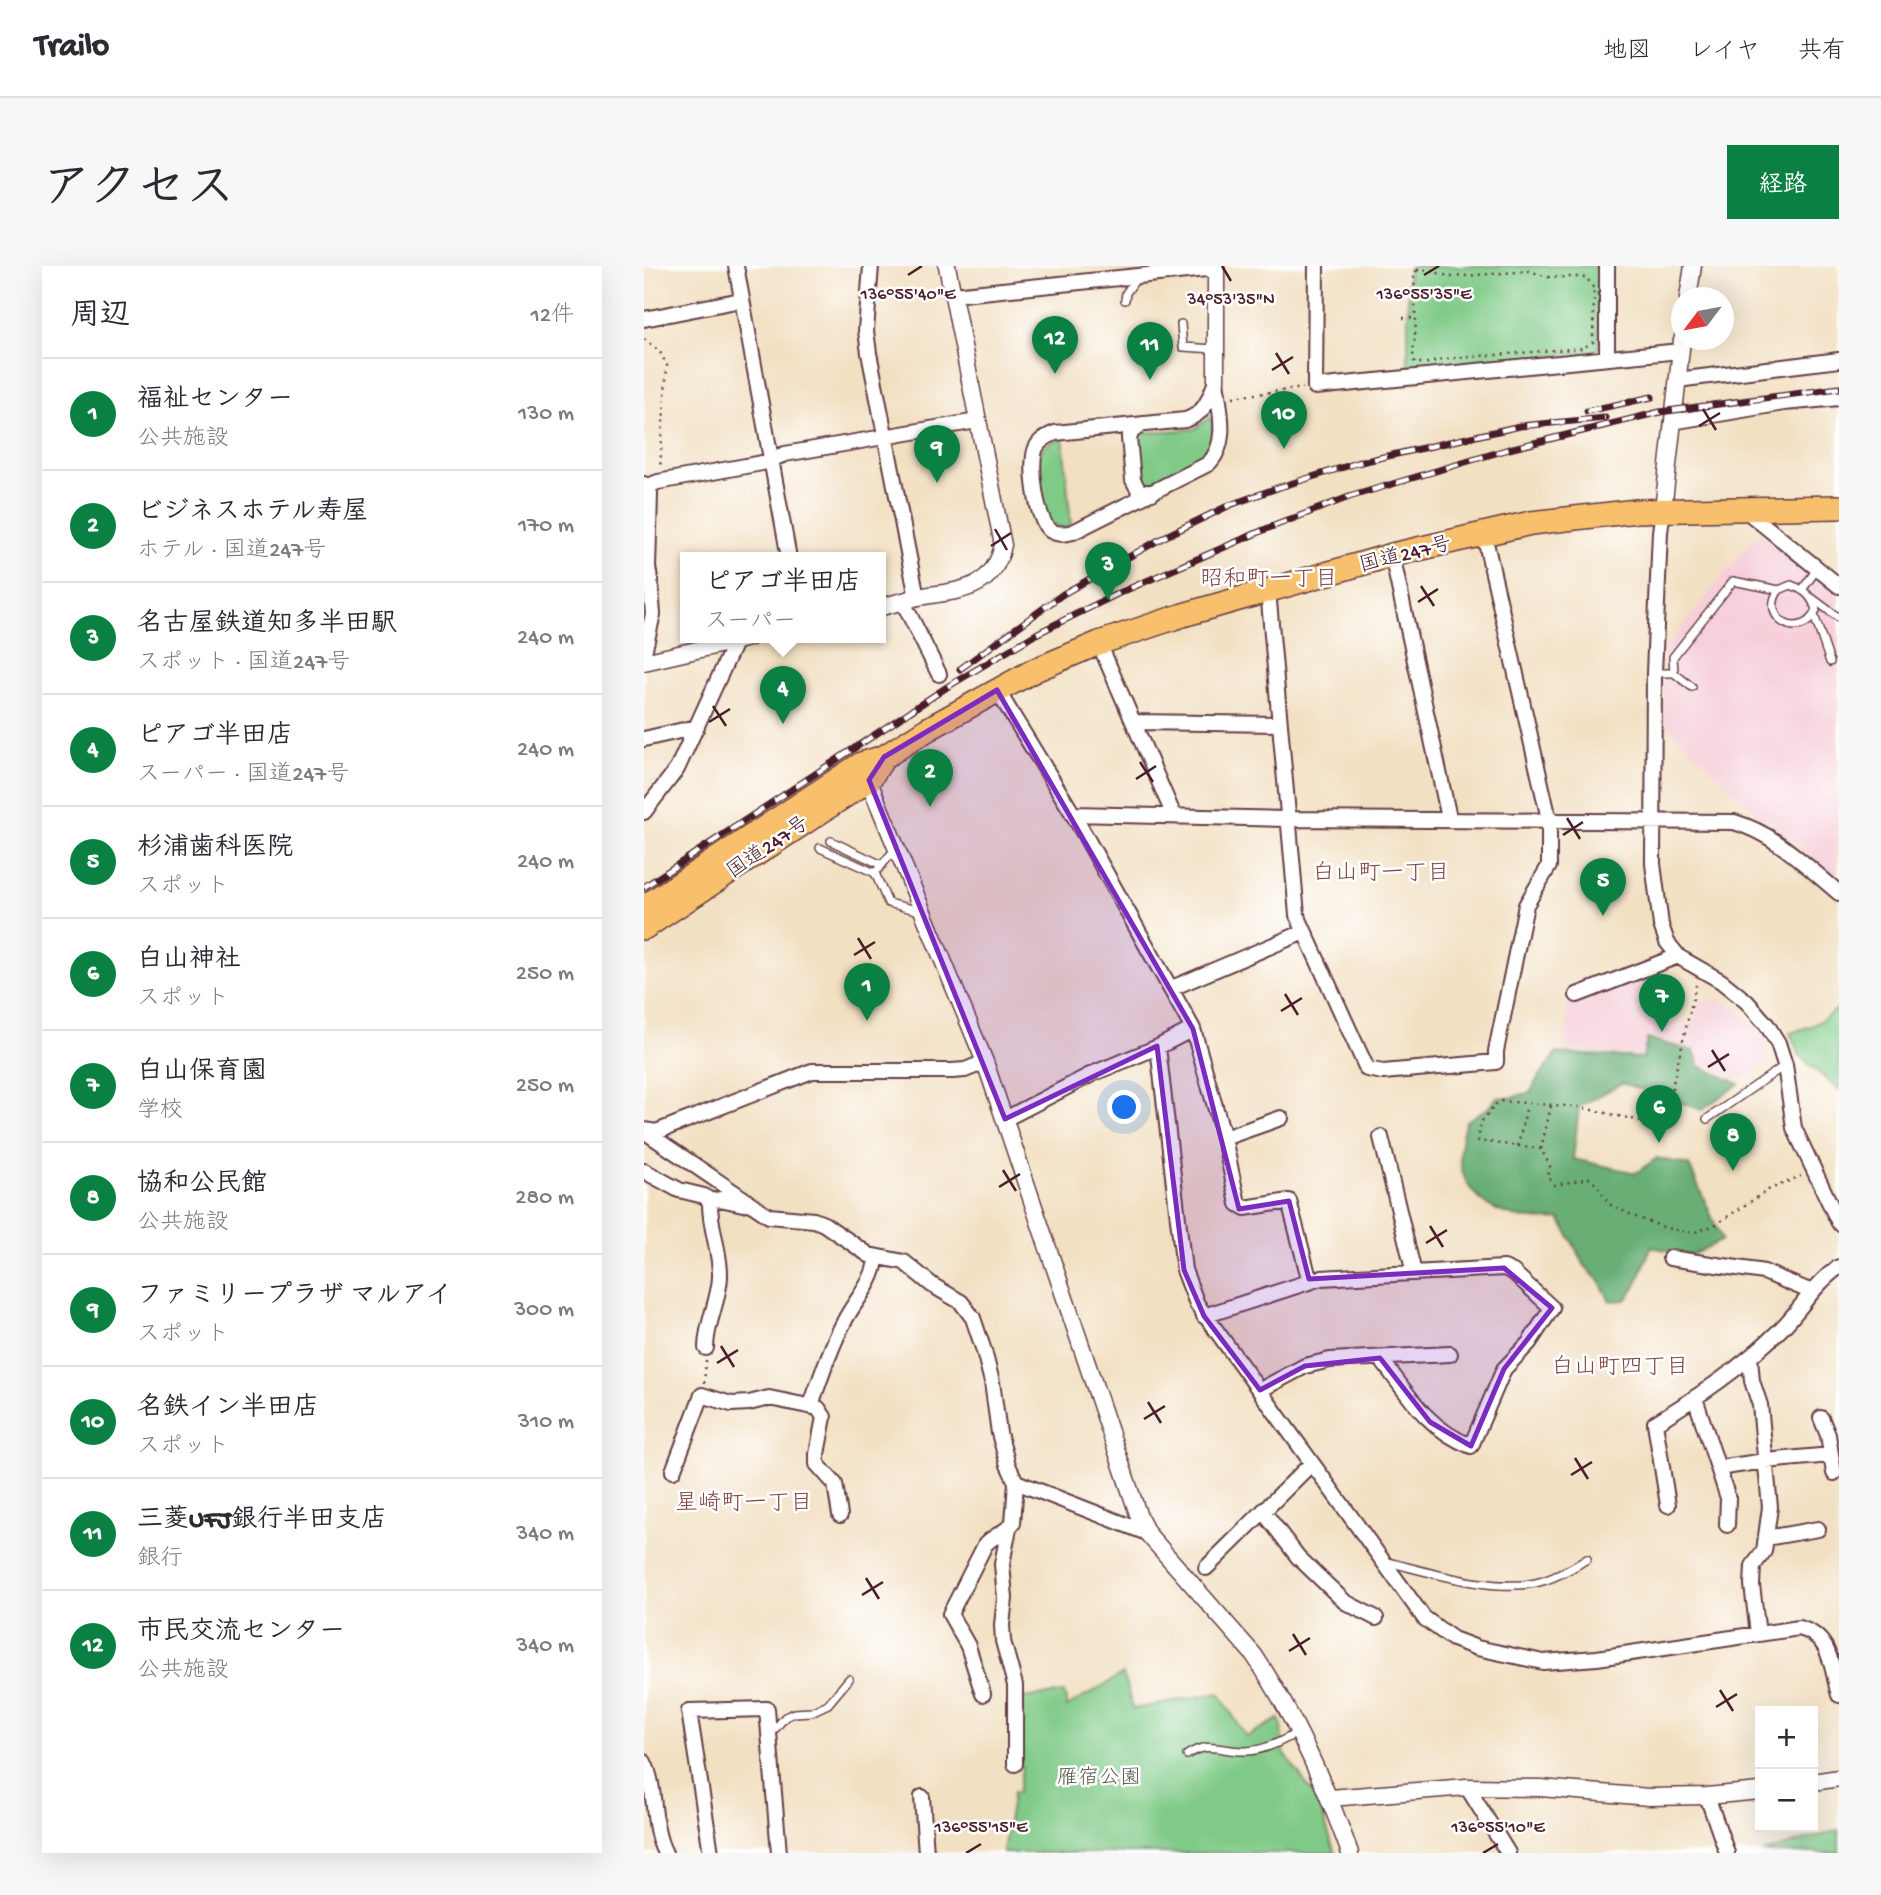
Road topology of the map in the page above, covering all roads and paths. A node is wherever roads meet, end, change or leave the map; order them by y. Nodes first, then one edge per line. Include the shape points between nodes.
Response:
1 (736, 266) edge
2 (870, 266) edge
3 (947, 266) edge
4 (1077, 266) edge
5 (1316, 266) edge
6 (1508, 266) edge
7 (1607, 266) edge
8 (1693, 266) edge
9 (1216, 267) edge
10 (1429, 268) edge
11 (1508, 273) junction
12 (1138, 276) junction
13 (1079, 281) junction
14 (1690, 287) edge
15 (953, 295) junction
16 (741, 300) junction
17 (1125, 300) dead end
18 (1403, 318) dead end
19 (1416, 318) junction
20 (644, 319) edge
21 (1181, 324) dead end
22 (644, 339) edge
23 (1671, 347) edge
24 (1216, 349) junction
25 (1680, 350) edge
26 (1607, 357) junction
27 (1839, 360) edge
28 (1677, 380) junction
29 (1216, 381) junction
30 (1315, 387) junction
31 (1233, 397) dead end
32 (1839, 398) edge
33 (977, 421) junction
34 (1672, 422) junction
35 (1143, 424) junction
36 (885, 437) junction
37 (770, 460) junction
38 (650, 484) edge
39 (1152, 493) junction
40 (1839, 507) edge
41 (1743, 508) junction
42 (1663, 510) junction
43 (1484, 534) junction
44 (786, 552) edge
45 (1392, 555) junction
46 (1817, 569) junction
47 (647, 577) edge
48 (1839, 586) edge
49 (1268, 590) junction
50 (1779, 590) junction
51 (1806, 593) junction
52 (910, 600) junction
53 (886, 606) edge
54 (1814, 615) junction
55 (1839, 618) edge
56 (724, 643) edge
57 (739, 643) edge
58 (1099, 643) junction
59 (644, 653) edge
60 (644, 662) edge
61 (1830, 662) dead end
62 (1654, 673) junction
63 (1674, 673) junction
64 (939, 674) dead end
65 (1692, 687) dead end
66 (997, 690) junction
67 (1135, 722) junction
68 (1280, 724) junction
69 (696, 727) junction
70 (644, 739) edge
71 (865, 772) junction
72 (644, 812) edge
73 (1073, 814) junction
74 (1174, 816) junction
75 (1288, 818) junction
76 (1449, 818) junction
77 (1549, 819) junction
78 (1653, 820) junction
79 (831, 841) dead end
80 (897, 846) junction
81 (820, 848) dead end
82 (882, 865) junction
83 (874, 873) junction
84 (1839, 893) edge
85 (644, 907) edge
86 (924, 912) junction
87 (644, 928) edge
88 (1304, 932) junction
89 (1678, 956) junction
90 (1700, 968) junction
91 (1172, 988) junction
92 (1577, 995) dead end
93 (1193, 1029) junction
94 (1158, 1047) junction
95 (985, 1062) junction
96 (1785, 1065) junction
97 (1527, 1104) junction
98 (1551, 1106) junction
99 (1282, 1118) dead end
100 (1005, 1119) junction
101 (1707, 1119) dead end
102 (644, 1131) edge
103 (1381, 1137) dead end
104 (1224, 1138) junction
105 (1518, 1146) junction
106 (1541, 1149) junction
107 (644, 1171) edge
108 (1815, 1172) junction
109 (710, 1201) junction
110 (749, 1205) junction
111 (1839, 1223) edge
112 (876, 1258) junction
113 (1670, 1258) dead end
114 (1839, 1267) edge
115 (1414, 1273) junction
116 (1310, 1282) junction
117 (1812, 1292) junction
118 (1204, 1316) junction
119 (706, 1348) joint
120 (1450, 1354) dead end
121 (1750, 1357) junction
122 (1380, 1358) junction
123 (1260, 1390) junction
124 (702, 1395) junction
125 (1695, 1398) junction
126 (811, 1405) junction
127 (1821, 1418) dead end
128 (1831, 1455) junction
129 (1765, 1461) junction
130 (1312, 1462) junction
131 (1718, 1468) junction
132 (673, 1471) dead end
133 (1835, 1473) dead end
134 (1016, 1482) junction
135 (1668, 1505) dead end
136 (1263, 1511) junction
137 (840, 1515) dead end
138 (1727, 1525) dead end
139 (1009, 1528) junction
140 (1818, 1529) dead end
141 (1147, 1533) junction
142 (1766, 1538) junction
143 (1587, 1559) dead end
144 (1383, 1561) junction
145 (1206, 1568) dead end
146 (1376, 1618) dead end
147 (1758, 1634) junction
148 (849, 1679) dead end
149 (983, 1694) dead end
150 (1839, 1695) edge
151 (1298, 1732) junction
152 (770, 1736) junction
153 (1187, 1755) dead end
154 (644, 1762) edge
155 (1015, 1764) dead end
156 (1839, 1778) edge
157 (1818, 1781) edge
158 (1467, 1787) junction
159 (1755, 1791) edge
160 (1707, 1796) junction
161 (922, 1797) dead end
162 (1330, 1798) junction
163 (665, 1853) edge
164 (711, 1853) edge
165 (779, 1853) edge
166 (926, 1853) edge
167 (1350, 1853) edge
168 (1508, 1853) edge
169 (1727, 1853) edge

1 - 16 street
2 - 36 street via 866,331
3 - 15 street
4 - 13 street
5 - 30 street
6 - 11 path
7 - 26 street
8 - 14 street
9 - 12 street
9 - 24 street
10 - 11 path via 1443,276
10 - 19 path via 1417,270 1414,276
11 - 19 path via 1529,271 1590,280 1594,289 1590,345 1419,364 1413,356
12 - 13 street
12 - 17 lane
13 - 15 street
15 - 33 street
16 - 20 street
16 - 37 street
18 - 19 path
21 - 24 lane via 1183,347
22 - 38 path via 667,365 663,450
23 - 26 street
24 - 29 street
25 - 28 street
26 - 30 street
27 - 28 street
28 - 34 street
29 - 35 street via 1208,403 1194,417
29 - 39 street via 1221,432 1217,455
30 - 31 path
32 - 34 street
33 - 36 street
33 - 52 street via 1003,545 1000,562 990,575 958,592
34 - 42 street
35 - 39 street via 1129,438 1133,480 1139,491
35 - 39 street via 1045,437 1033,457 1038,511 1042,523 1062,534
36 - 37 street
36 - 52 street
37 - 38 street
37 - 44 street
38 - 47 street
40 - 41 highway, 国道247号
41 - 42 highway, 国道247号
41 - 46 street
42 - 43 highway, 国道247号 via 1531,523
42 - 62 street
43 - 45 highway, 国道247号
43 - 77 street
45 - 49 highway, 国道247号
45 - 76 street
46 - 48 street
46 - 51 lane
47 - 59 street via 653,614
49 - 58 highway, 国道247号
49 - 68 street
50 - 51 lane via 1791,585
50 - 54 lane via 1772,602 1780,621 1800,626
50 - 63 lane via 1733,582 1673,657
51 - 54 lane via 1814,602
51 - 55 lane
52 - 53 street
52 - 64 street
54 - 61 lane
56 - 60 street
57 - 69 street
58 - 66 highway, 国道247号
58 - 67 street
62 - 63 lane
62 - 78 street
63 - 65 lane
66 - 71 highway, 国道247号
66 - 73 street
67 - 68 street
67 - 74 street
68 - 75 street
69 - 70 street
69 - 72 street via 677,769
71 - 80 street
71 - 85 highway, 国道247号
71 - 87 highway, 国道247号
73 - 74 street
73 - 91 street
74 - 75 street
75 - 76 street
75 - 88 street via 1297,915
76 - 77 street
77 - 78 street
77 - 88 street via 1549,866 1526,905 1496,1062 1383,1072 1367,1069
78 - 84 street via 1734,822 1755,828
78 - 89 street via 1661,925
79 - 82 lane
80 - 82 lane
80 - 86 street
81 - 83 lane
82 - 83 lane
83 - 86 lane via 888,904
86 - 95 street
88 - 91 street
89 - 90 street
89 - 92 street
90 - 96 street via 1760,1017 1778,1043
90 - 98 path via 1663,1126 1579,1107
91 - 93 street
93 - 94 street
93 - 104 street
94 - 100 street via 1094,1073
94 - 118 street via 1184,1270
95 - 100 street
95 - 102 street via 952,1071 813,1071 656,1132
96 - 101 lane
96 - 108 street via 1794,1128
97 - 98 path
97 - 105 path
97 - 105 path via 1499,1101 1481,1122 1478,1141
98 - 106 path
99 - 104 street
100 - 141 street
102 - 110 street
103 - 115 street
104 - 116 street via 1238,1205 1245,1208 1289,1201
105 - 106 path
106 - 108 path via 1550,1166 1548,1177 1555,1185 1589,1178 1609,1204 1679,1233 1715,1225 1768,1190
107 - 109 street
108 - 111 street
109 - 110 street
109 - 119 street via 720,1275
110 - 112 street via 769,1216 824,1224
112 - 126 street via 876,1267 844,1321
112 - 134 street via 911,1265 961,1302 973,1318 992,1382 999,1433
113 - 117 street via 1764,1272
114 - 117 street
115 - 116 street
115 - 122 street via 1504,1268 1552,1308 1529,1343 1504,1369 1471,1446 1430,1422
116 - 118 street
117 - 121 street
118 - 123 street
119 - 124 path
120 - 122 street
121 - 125 street
121 - 129 street
122 - 123 street via 1305,1366
123 - 130 street
124 - 126 street via 731,1404 769,1398
124 - 132 street
125 - 131 street
125 - 135 street via 1655,1423
126 - 137 street via 824,1417 817,1464 835,1483
127 - 128 street
128 - 129 street
128 - 133 street
129 - 131 street
129 - 142 street via 1770,1507
130 - 136 street
130 - 144 street
131 - 138 street via 1728,1498
134 - 139 street
134 - 141 street
136 - 145 street
136 - 146 street via 1298,1557 1345,1602
139 - 149 street via 989,1539 950,1614 968,1646
139 - 155 street via 1002,1564 1002,1625 1015,1685
140 - 142 street
141 - 151 street via 1254,1656
142 - 147 street via 1764,1551 1753,1566
143 - 144 lane via 1554,1577 1519,1586 1494,1586
144 - 147 street via 1424,1618 1453,1639 1503,1655 1561,1662
147 - 150 street via 1799,1628 1814,1632 1829,1655
148 - 152 lane via 828,1704 785,1717
151 - 153 lane via 1248,1751 1207,1746
151 - 162 street
152 - 164 street via 767,1709 690,1711
152 - 165 street
154 - 163 street
156 - 157 street
158 - 160 street
158 - 162 street
158 - 168 street
159 - 160 street
160 - 169 street
161 - 166 street
162 - 167 street

